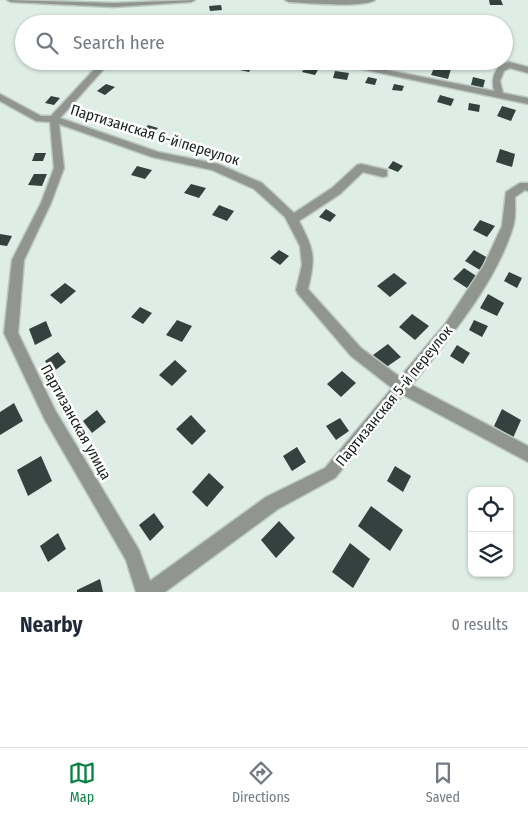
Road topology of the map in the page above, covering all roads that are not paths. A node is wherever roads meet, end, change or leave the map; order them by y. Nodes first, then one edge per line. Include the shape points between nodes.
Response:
1 (11, 0) edge
2 (191, 0) edge
3 (289, 0) edge
4 (371, 0) edge
5 (114, 2) edge
6 (513, 66) edge
7 (99, 70) edge
8 (371, 70) edge
9 (500, 70) edge
10 (528, 70) edge
11 (499, 96) junction
12 (0, 97) edge
13 (528, 101) edge
14 (54, 119) junction
15 (383, 173) dead end
16 (528, 187) edge
17 (292, 220) junction
18 (402, 388) junction
19 (528, 454) edge
20 (145, 592) edge
21 (150, 592) edge

1 - 5 street
2 - 5 street
3 - 4 street
6 - 10 street
7 - 14 street
8 - 11 street
9 - 11 street via 496,81
11 - 13 street
12 - 14 street, Партизанская 6-й переулок via 39,119
14 - 17 street, Партизанская 6-й переулок via 156,155 214,167 258,186
14 - 20 street, Партизанская улица via 59,168 18,260 11,333 50,415 133,556
15 - 17 street via 361,168 336,192
16 - 18 street, Партизанская 5-й переулок via 524,186 510,195 508,226 489,268 450,328
17 - 18 street, Партизанская 6-й переулок via 306,246 308,265 302,290 356,352
18 - 19 street, Партизанская 6-й переулок
18 - 21 street, Партизанская 5-й переулок via 330,473 272,503

